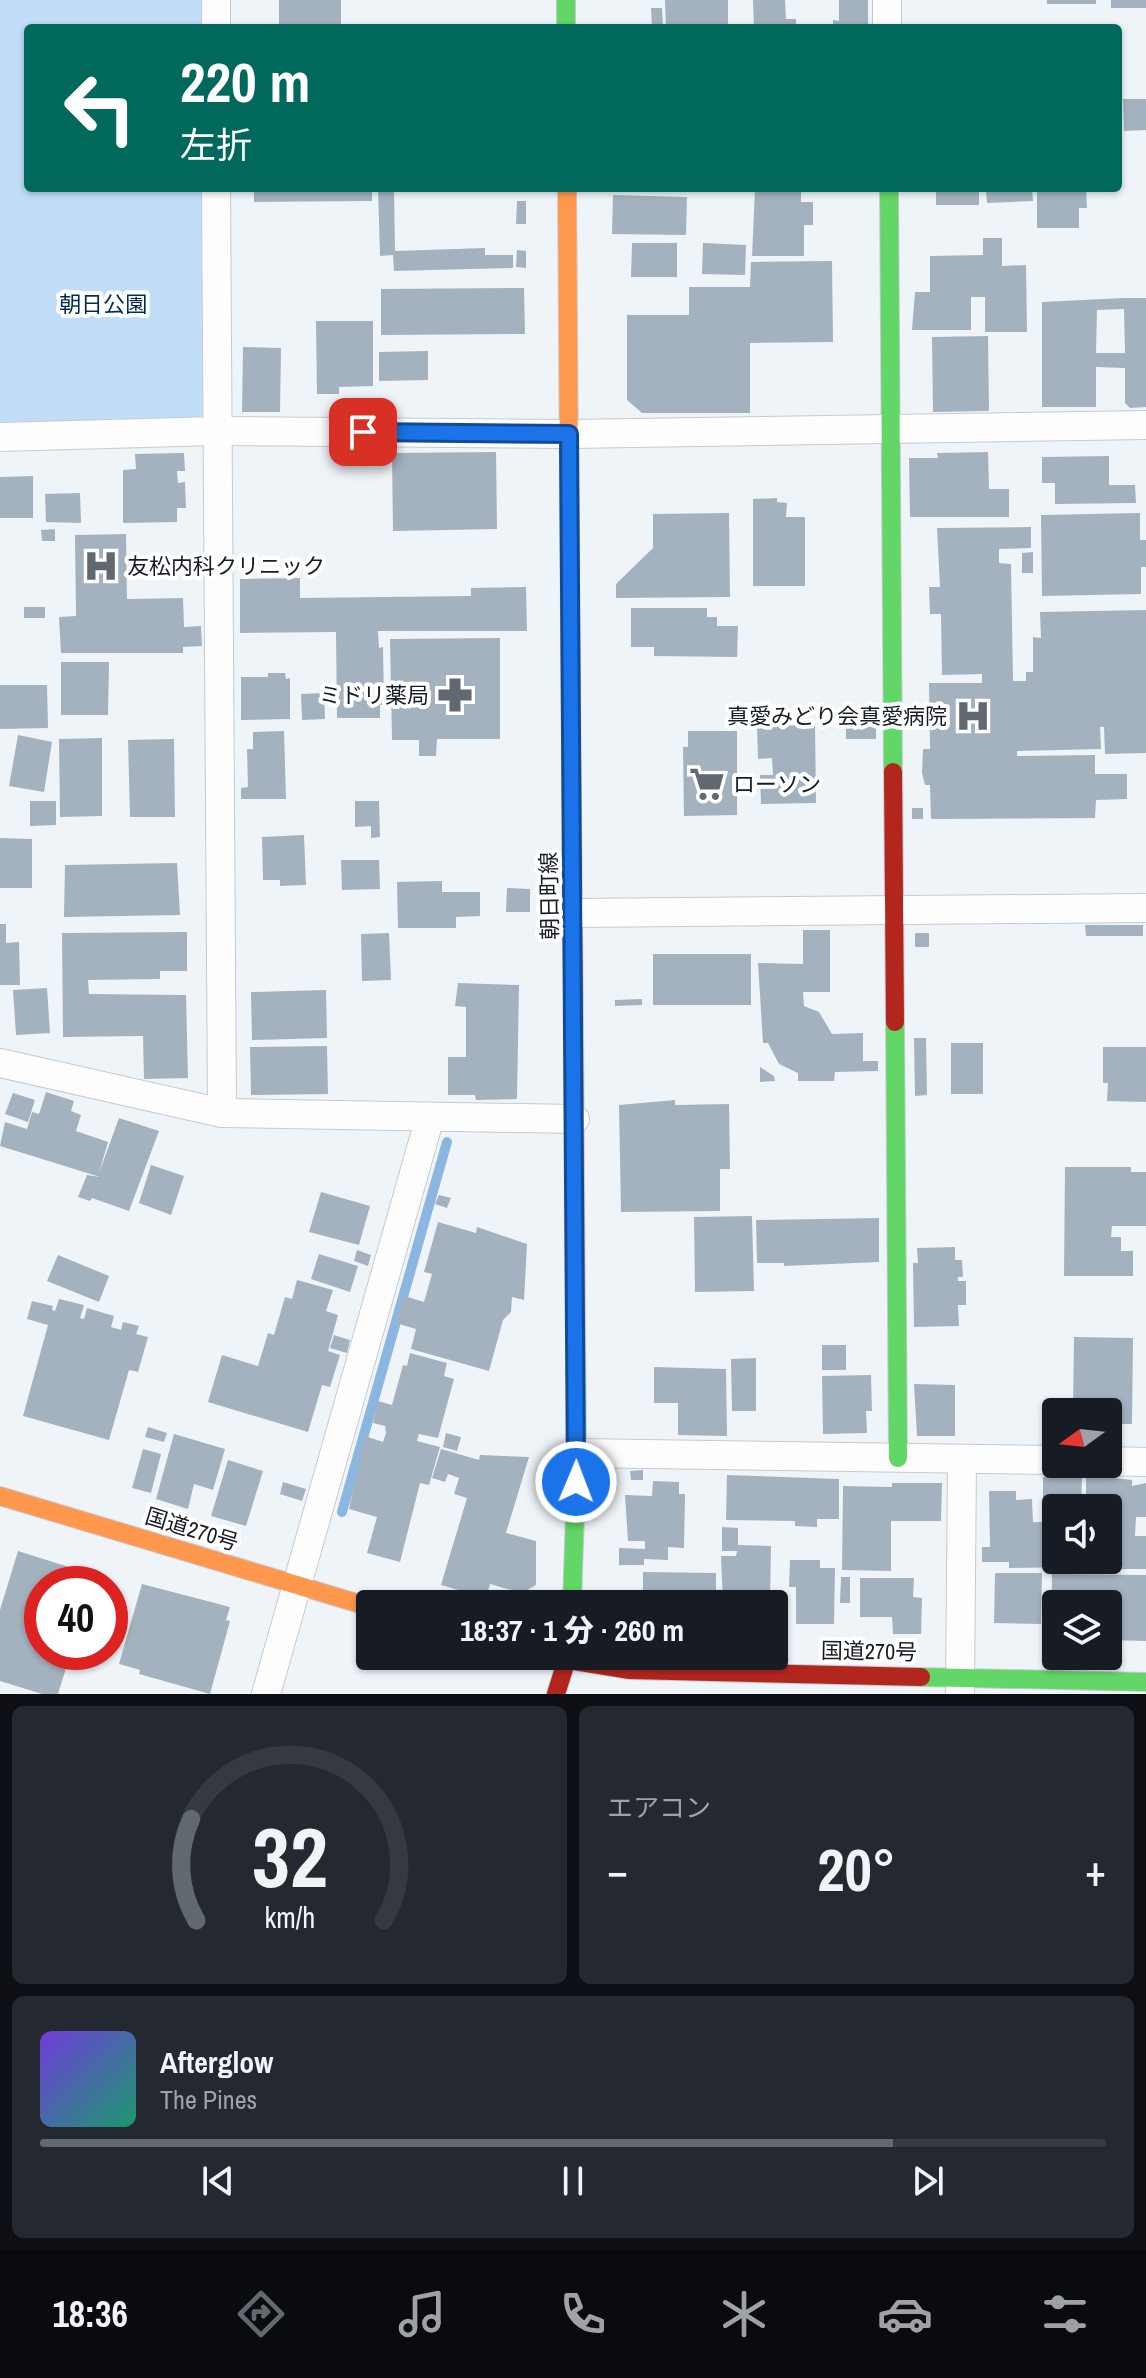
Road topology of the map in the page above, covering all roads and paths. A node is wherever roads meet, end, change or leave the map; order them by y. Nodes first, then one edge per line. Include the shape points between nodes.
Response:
1 (216, 0) edge
2 (566, 0) edge
3 (887, 0) edge
4 (216, 24) edge
5 (566, 24) edge
6 (887, 24) edge
7 (216, 192) edge
8 (567, 192) edge
9 (889, 192) edge
10 (1146, 425) edge
11 (891, 430) junction
12 (216, 431) junction
13 (569, 434) junction
14 (0, 437) edge
15 (1146, 908) edge
16 (894, 911) junction
17 (573, 913) junction
18 (0, 1063) edge
19 (222, 1113) junction
20 (430, 1117) junction
21 (575, 1119) junction
22 (577, 1453) junction
23 (898, 1458) junction
24 (962, 1459) junction
25 (1042, 1460) edge
26 (1122, 1461) edge
27 (1146, 1462) edge
28 (0, 1496) edge
29 (299, 1587) junction
30 (572, 1590) edge
31 (356, 1603) edge
32 (564, 1670) edge
33 (630, 1670) edge
34 (1146, 1682) edge
35 (960, 1685) edge
36 (266, 1694) edge
37 (556, 1694) edge

1 - 4 street
2 - 5 main road
3 - 6 street
7 - 12 street
8 - 13 main road, 朝日町線
9 - 11 main road
10 - 11 street
11 - 13 street
11 - 16 main road
12 - 13 street
12 - 14 street
12 - 19 street
13 - 17 main road, 朝日町線
15 - 16 street
16 - 17 street
16 - 23 main road
17 - 21 main road, 朝日町線
18 - 19 street
19 - 20 street
20 - 21 street
20 - 29 street
21 - 22 main road, 朝日町線
22 - 23 street
22 - 30 main road, 朝日町線
23 - 24 street
24 - 25 street
24 - 35 street
26 - 27 street
28 - 29 main road, 国道270号
29 - 31 main road, 国道270号
29 - 36 street
32 - 37 main road
33 - 35 main road, 国道270号
34 - 35 main road, 国道270号

